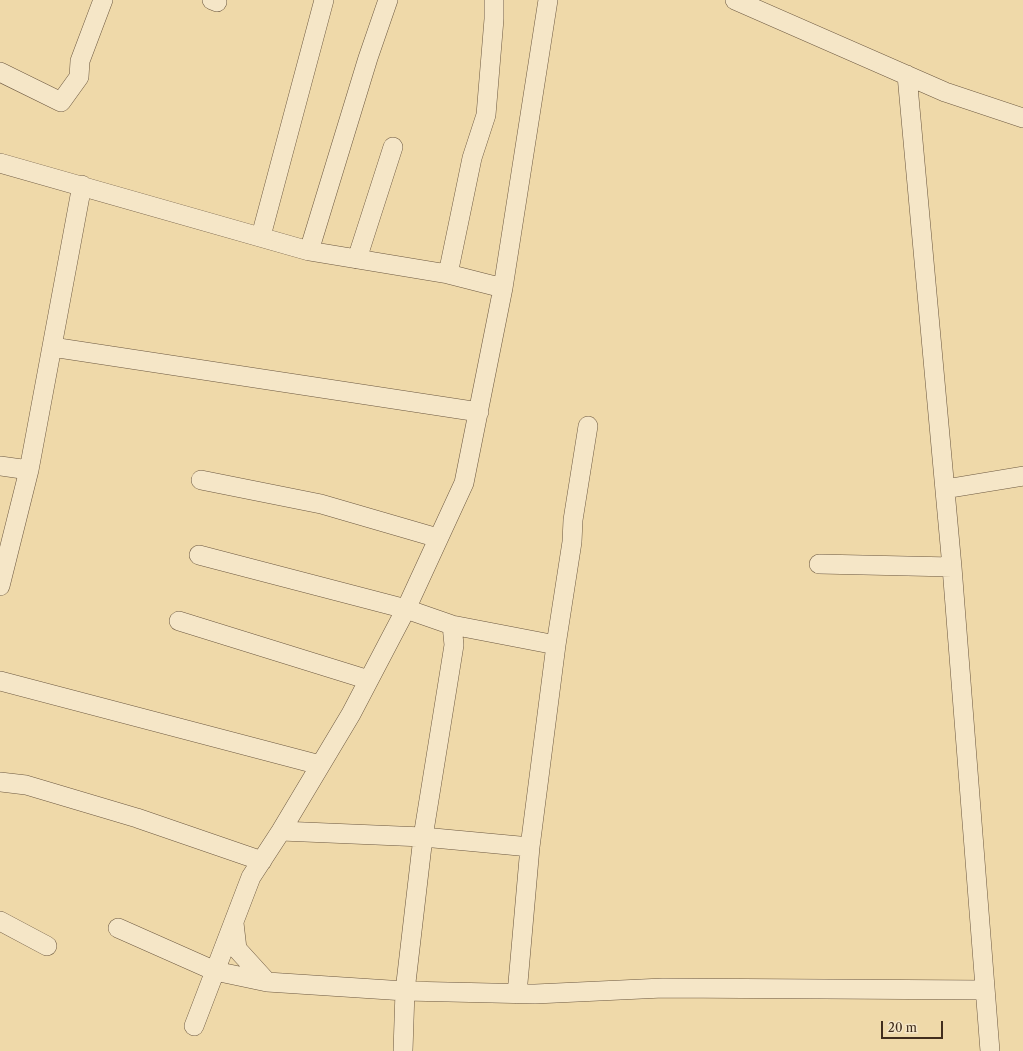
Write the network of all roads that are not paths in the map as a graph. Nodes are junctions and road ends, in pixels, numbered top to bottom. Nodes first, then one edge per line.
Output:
1 (103, 0) edge
2 (324, 0) edge
3 (388, 0) edge
4 (494, 0) edge
5 (548, 0) edge
6 (735, 0) edge
7 (0, 72) edge
8 (907, 75) junction
9 (1023, 118) edge
10 (1023, 123) edge
11 (393, 147) dead end
12 (0, 163) edge
13 (82, 185) junction
14 (261, 236) junction
15 (309, 250) junction
16 (357, 260) junction
17 (448, 274) junction
18 (503, 288) junction
19 (52, 347) junction
20 (479, 412) junction
21 (588, 426) dead end
22 (0, 466) edge
23 (29, 470) junction
24 (1023, 476) edge
25 (201, 480) dead end
26 (945, 489) junction
27 (438, 538) junction
28 (5, 542) edge
29 (198, 555) dead end
30 (818, 564) dead end
31 (952, 568) junction
32 (0, 586) edge
33 (406, 609) junction
34 (179, 621) dead end
35 (452, 624) junction
36 (556, 645) junction
37 (369, 680) junction
38 (0, 681) edge
39 (320, 765) junction
40 (0, 782) edge
41 (280, 832) junction
42 (423, 837) junction
43 (530, 847) junction
44 (262, 861) junction
45 (234, 920) junction
46 (0, 921) edge
47 (118, 928) dead end
48 (47, 946) dead end
49 (215, 971) junction
50 (268, 982) junction
51 (985, 990) junction
52 (405, 991) junction
53 (517, 994) junction
54 (194, 1026) dead end
55 (403, 1051) edge
56 (990, 1051) edge

1 - 7 street
2 - 14 street
3 - 15 street
4 - 17 street
5 - 18 street
6 - 8 street
8 - 9 street
8 - 26 street
9 - 10 street
11 - 16 street
12 - 13 street
13 - 14 street
13 - 19 street
14 - 15 street
15 - 16 street
16 - 17 street
17 - 18 street
18 - 20 street
19 - 20 street
19 - 23 street
20 - 27 street
21 - 36 street
22 - 23 street
23 - 28 street
24 - 26 street
25 - 27 street
26 - 31 street
27 - 33 street
28 - 32 street
29 - 33 street
30 - 31 street
31 - 51 street
33 - 35 street
33 - 37 street
34 - 37 street
35 - 36 street
35 - 42 street
36 - 43 street
37 - 39 street
38 - 39 street
39 - 41 street
40 - 44 street
41 - 42 street
41 - 44 street
42 - 43 street
42 - 52 street
43 - 53 street
44 - 45 street
45 - 49 street
45 - 50 street
46 - 48 street
47 - 49 street
49 - 50 street
49 - 54 street
50 - 52 street
51 - 53 street
51 - 56 street
52 - 53 street
52 - 55 street

